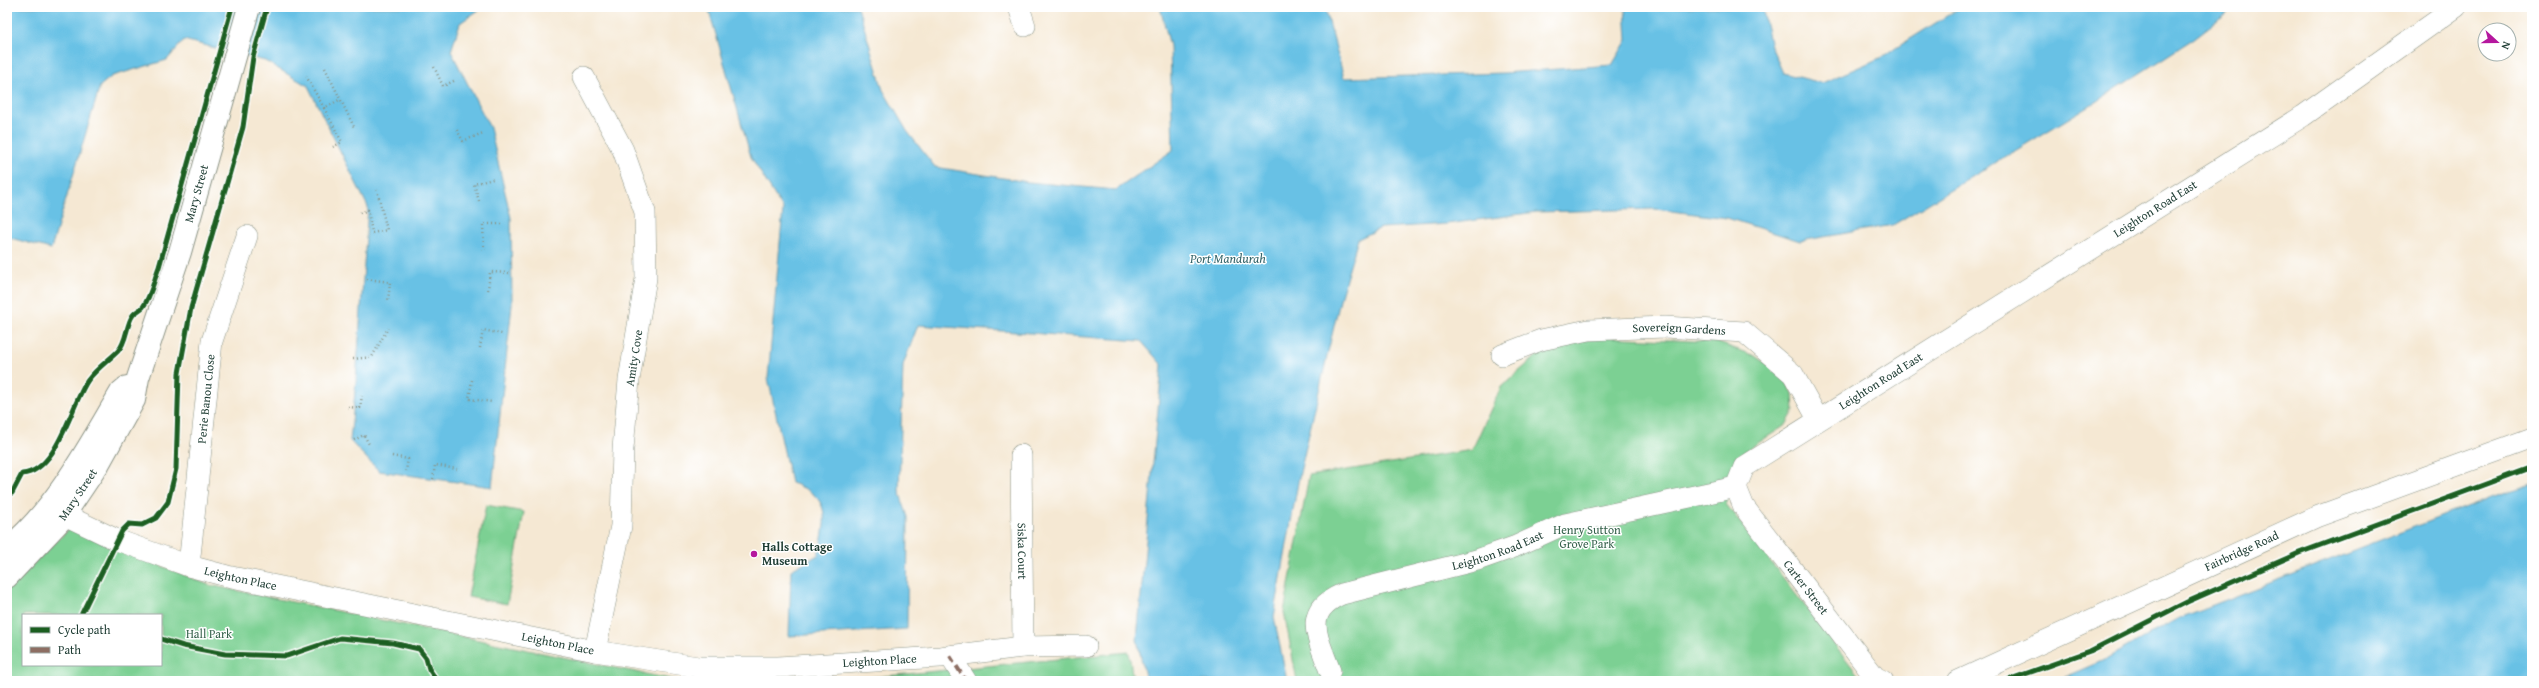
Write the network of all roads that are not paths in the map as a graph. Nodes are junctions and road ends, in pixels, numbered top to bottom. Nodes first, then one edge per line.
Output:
1 (249, 7) edge
2 (2456, 7) edge
3 (584, 77) dead end
4 (247, 236) dead end
5 (1502, 355) dead end
6 (1818, 419) junction
7 (2532, 438) edge
8 (1021, 455) dead end
9 (1736, 487) junction
10 (56, 510) junction
11 (7, 548) edge
12 (189, 566) junction
13 (7, 577) edge
14 (1086, 646) dead end
15 (1023, 647) junction
16 (595, 651) junction
17 (950, 656) junction
18 (1330, 671) dead end
19 (966, 681) edge
20 (1883, 681) edge
21 (1958, 681) edge

1 - 10 street, Mary Street
2 - 6 street, Leighton Road East
3 - 16 street, Amity Cove
4 - 12 street, Perie Banou Close
5 - 6 street, Sovereign Gardens
6 - 9 street, Leighton Road East
7 - 21 street, Fairbridge Road
8 - 15 street, Siska Court
9 - 18 street, Leighton Road East
9 - 20 street, Carter Street
10 - 11 street, Mary Street
10 - 12 street, Leighton Place
10 - 13 street, Mary Street
12 - 16 street, Leighton Place
14 - 15 street, Leighton Place
15 - 17 street, Leighton Place
16 - 17 street, Leighton Place
17 - 19 street

